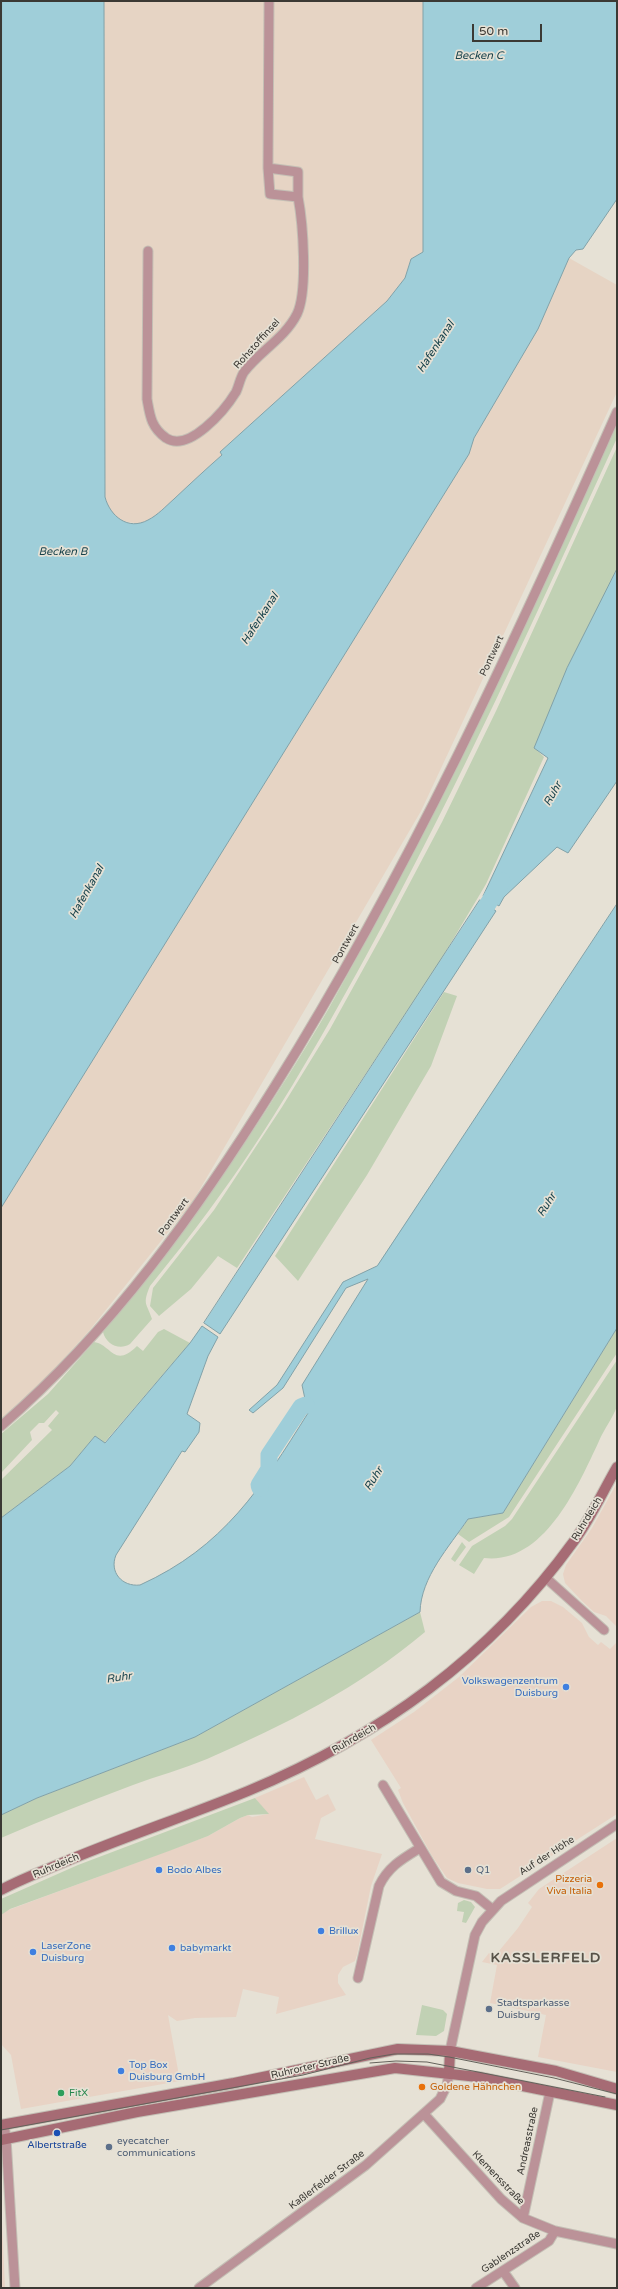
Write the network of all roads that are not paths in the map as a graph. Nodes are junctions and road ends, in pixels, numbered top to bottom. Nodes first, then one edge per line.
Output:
1 (269, 1) edge
2 (268, 168) junction
3 (298, 197) junction
4 (148, 251) dead end
5 (617, 412) edge
6 (1, 1426) edge
7 (617, 1467) edge
8 (546, 1578) junction
9 (604, 1630) dead end
10 (384, 1785) dead end
11 (617, 1824) edge
12 (420, 1848) junction
13 (1, 1890) edge
14 (492, 1909) junction
15 (358, 1978) dead end
16 (450, 2051) junction
17 (449, 2073) junction
18 (617, 2089) edge
19 (550, 2092) junction
20 (617, 2104) edge
21 (424, 2114) junction
22 (2, 2125) edge
23 (4, 2139) edge
24 (523, 2218) junction
25 (555, 2231) junction
26 (617, 2244) edge
27 (503, 2271) junction
28 (15, 2288) edge
29 (199, 2288) edge
30 (476, 2288) edge
31 (515, 2288) edge

1 - 2 street
2 - 3 street
2 - 3 street, Rohstoffinsel
3 - 4 street, Rohstoffinsel
5 - 6 street, Pontwert
7 - 8 main road, Ruhrdeich
8 - 9 street
8 - 13 main road, Ruhrdeich
10 - 12 street
11 - 14 street, Auf der Höhe
12 - 14 street
12 - 15 street
14 - 16 street, Auf der Höhe
16 - 17 main road
16 - 18 main road, Ruhrorter Straße
16 - 22 main road, Ruhrorter Straße
17 - 19 main road, Ruhrorter Straße
17 - 21 street, Kaßlerfelder Straße
17 - 23 main road, Ruhrorter Straße
19 - 20 main road, Ruhrorter Straße
19 - 24 street, Andreasstraße
21 - 24 street, Klemensstraße
21 - 29 street, Kaßlerfelder Straße
22 - 23 street
23 - 28 street
24 - 25 street, Klemensstraße
25 - 26 street, Klemensstraße
25 - 27 street, Gablenzstraße
27 - 30 street, Gablenzstraße
27 - 31 street

